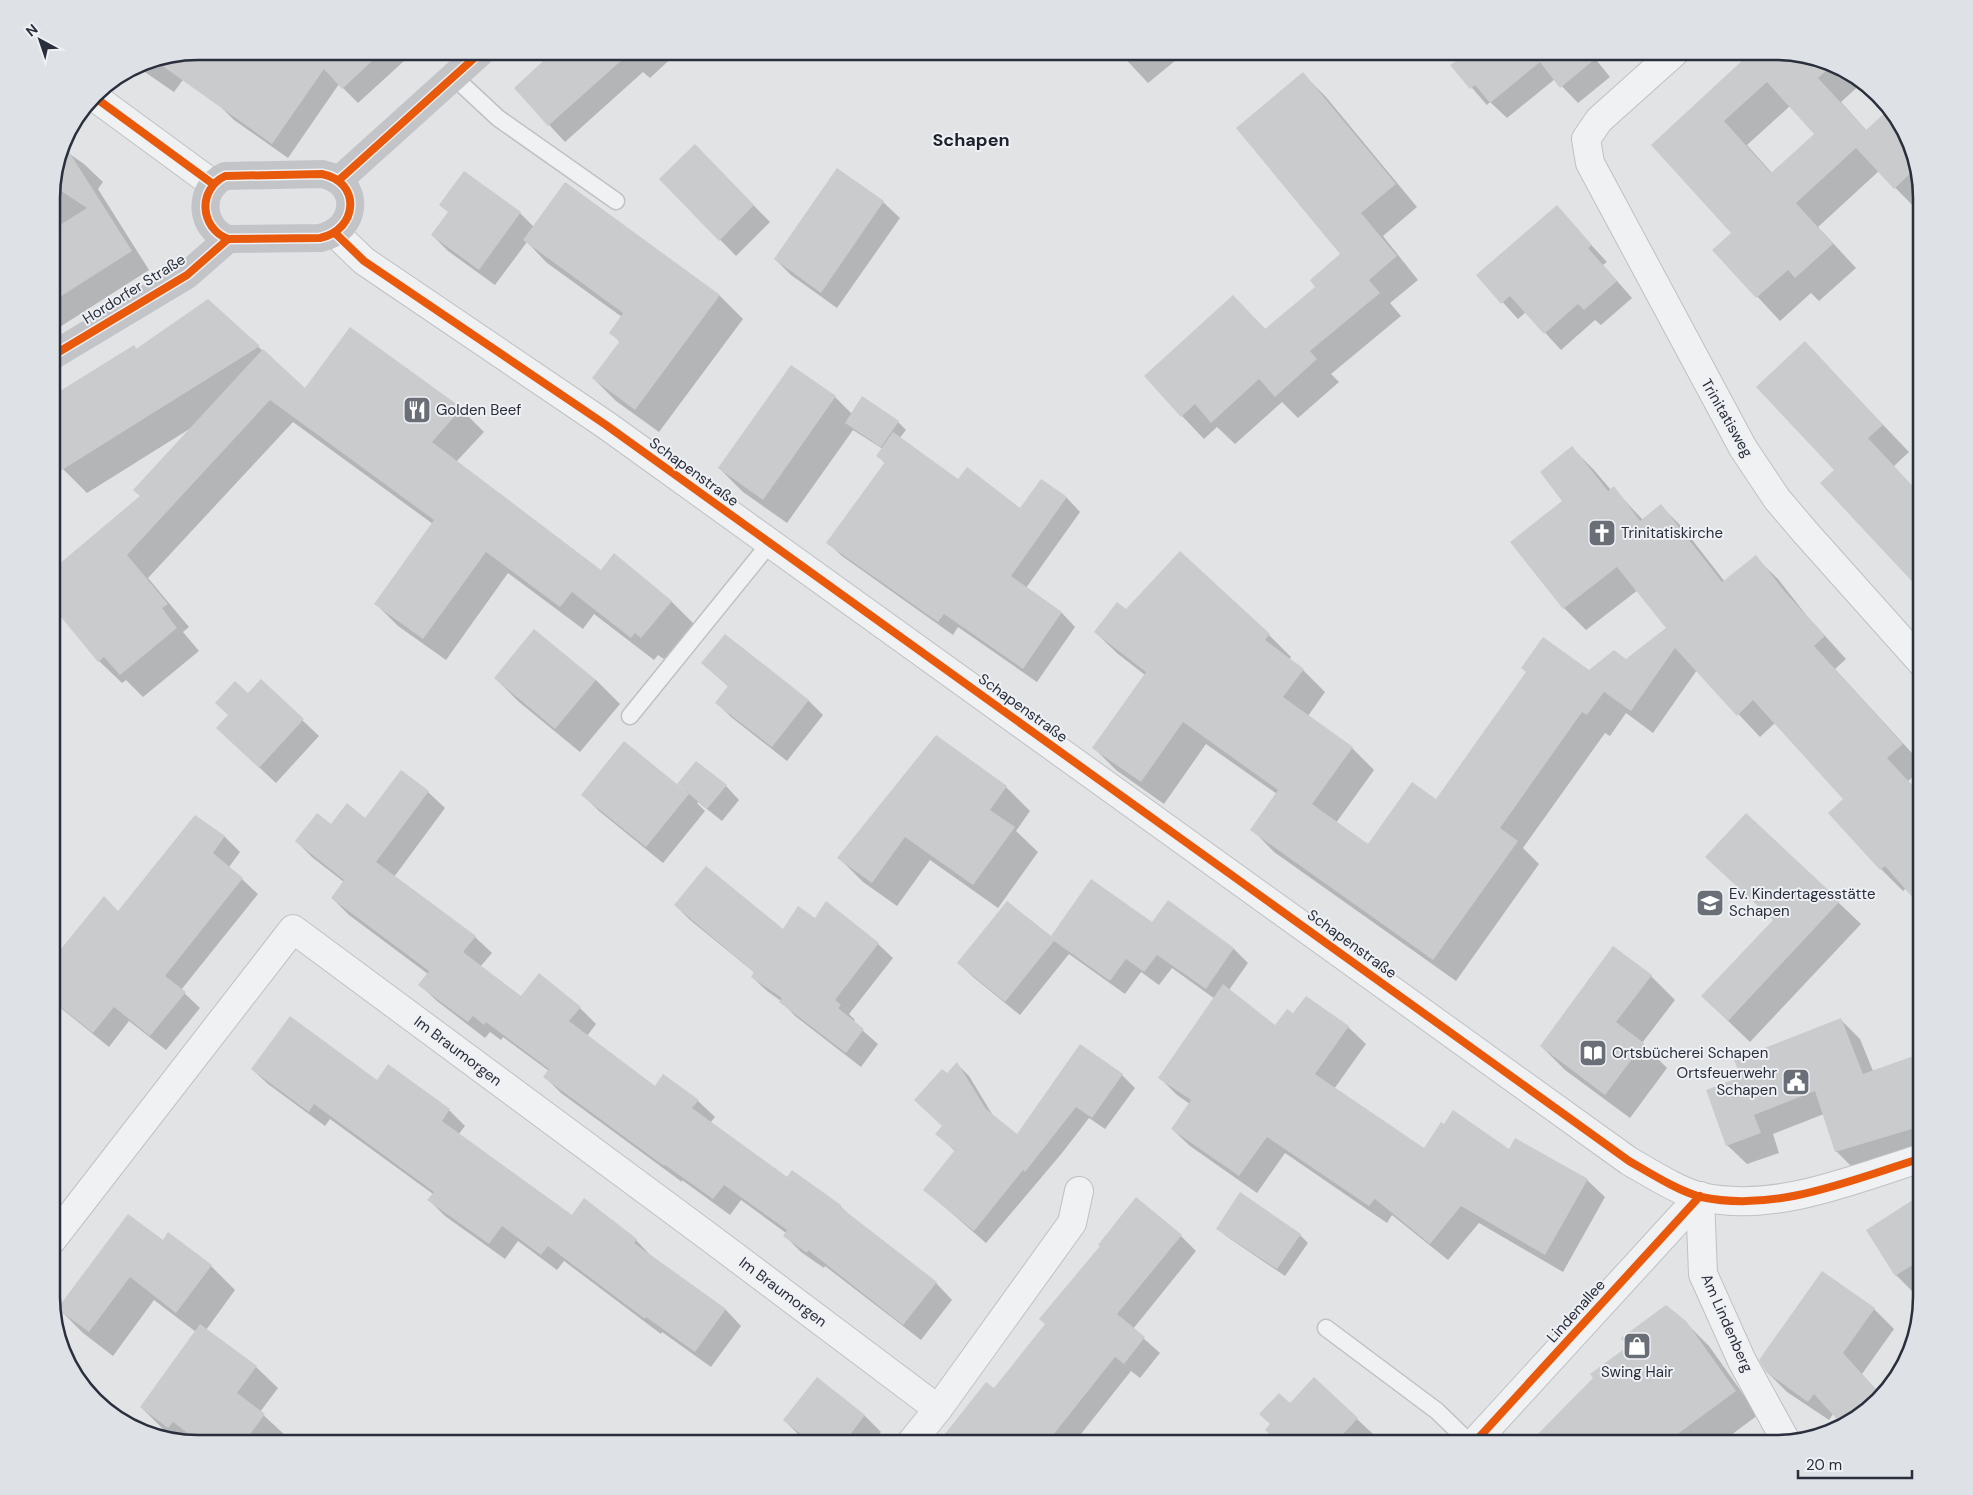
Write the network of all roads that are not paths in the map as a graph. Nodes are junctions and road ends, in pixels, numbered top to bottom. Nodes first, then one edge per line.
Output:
1 (472, 60) edge
2 (1666, 60) edge
3 (454, 77) junction
4 (100, 101) edge
5 (339, 180) junction
6 (213, 184) junction
7 (616, 201) dead end
8 (335, 233) junction
9 (228, 239) junction
10 (60, 351) edge
11 (770, 543) junction
12 (1913, 653) edge
13 (630, 716) dead end
14 (1913, 1161) edge
15 (1079, 1191) dead end
16 (1700, 1196) junction
17 (60, 1230) edge
18 (1326, 1328) dead end
19 (938, 1409) junction
20 (917, 1435) edge
21 (1462, 1435) edge
22 (1480, 1435) edge
23 (1782, 1435) edge

1 - 3 main road
2 - 12 street, Trinitatisweg
3 - 5 main road
3 - 7 lane
4 - 6 street
5 - 6 main road
5 - 8 main road
6 - 9 main road
8 - 9 main road
8 - 11 street, Schapenstraße
9 - 10 main road, Hordorfer Straße
11 - 13 lane
11 - 16 street, Schapenstraße
14 - 16 street, Schapenstraße
15 - 19 street
16 - 22 street, Lindenallee
16 - 23 street, Am Lindenberg
17 - 19 street, Im Braumorgen
18 - 21 lane
19 - 20 street

